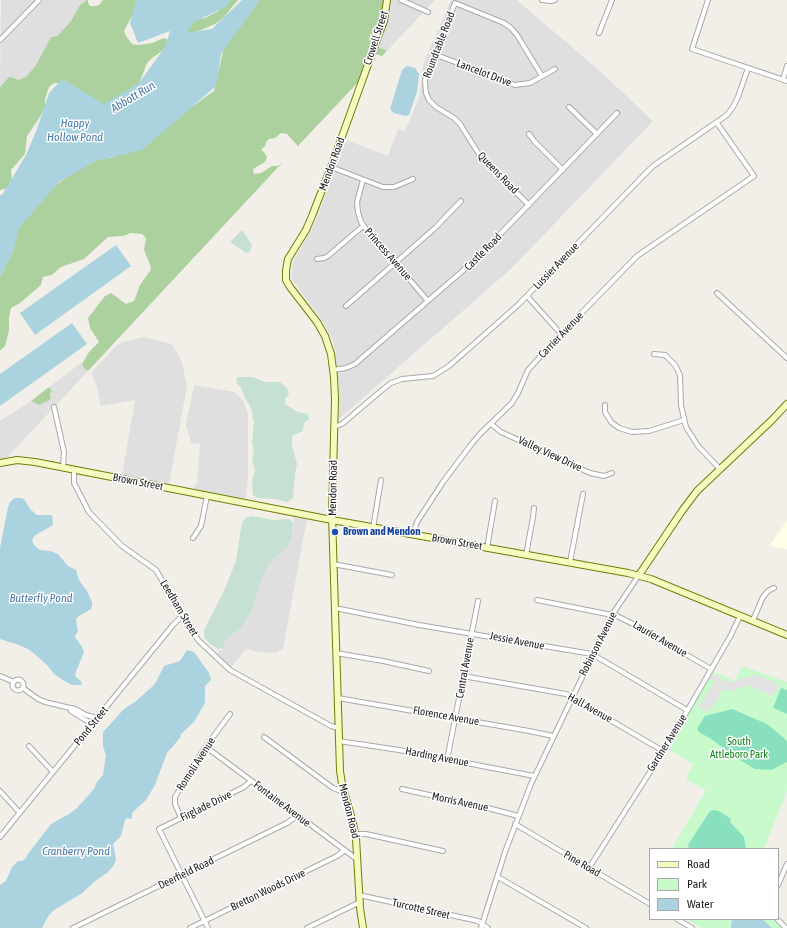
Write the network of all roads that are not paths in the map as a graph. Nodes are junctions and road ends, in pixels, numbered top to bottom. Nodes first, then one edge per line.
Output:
1 (39, 0) edge
2 (387, 0) edge
3 (401, 0) edge
4 (542, 0) edge
5 (554, 0) edge
6 (612, 0) edge
7 (708, 0) edge
8 (428, 12) dead end
9 (598, 33) dead end
10 (0, 40) edge
11 (434, 54) junction
12 (787, 66) edge
13 (748, 68) junction
14 (555, 69) dead end
15 (363, 75) joint
16 (542, 76) junction
17 (785, 81) edge
18 (436, 107) joint
19 (569, 107) dead end
20 (617, 113) dead end
21 (717, 123) junction
22 (529, 134) dead end
23 (597, 134) junction
24 (331, 167) junction
25 (563, 170) junction
26 (413, 178) dead end
27 (363, 180) junction
28 (461, 201) dead end
29 (529, 205) junction
30 (363, 226) junction
31 (317, 259) dead end
32 (395, 263) junction
33 (717, 293) dead end
34 (527, 296) junction
35 (428, 301) junction
36 (346, 306) dead end
37 (561, 334) junction
38 (654, 354) dead end
39 (787, 358) edge
40 (333, 370) junction
41 (787, 404) edge
42 (605, 405) dead end
43 (54, 407) dead end
44 (684, 420) junction
45 (491, 424) junction
46 (334, 427) junction
47 (0, 463) edge
48 (64, 468) junction
49 (720, 469) junction
50 (74, 470) junction
51 (612, 473) dead end
52 (381, 480) dead end
53 (583, 494) dead end
54 (208, 496) junction
55 (495, 501) dead end
56 (534, 508) dead end
57 (332, 520) junction
58 (373, 528) junction
59 (412, 535) junction
60 (193, 538) dead end
61 (487, 548) junction
62 (526, 554) junction
63 (570, 562) junction
64 (333, 564) junction
65 (392, 575) dead end
66 (639, 575) junction
67 (774, 588) dead end
68 (537, 600) dead end
69 (478, 601) dead end
70 (334, 608) junction
71 (612, 615) junction
72 (182, 616) junction
73 (740, 616) junction
74 (753, 620) junction
75 (471, 633) junction
76 (787, 635) edge
77 (336, 653) junction
78 (592, 654) junction
79 (711, 669) junction
80 (429, 671) dead end
81 (0, 676) edge
82 (463, 676) junction
83 (14, 682) junction
84 (23, 688) junction
85 (572, 696) junction
86 (338, 698) junction
87 (70, 708) junction
88 (687, 710) junction
89 (230, 714) dead end
90 (97, 718) junction
91 (456, 718) junction
92 (92, 724) junction
93 (339, 728) junction
94 (553, 736) junction
95 (264, 737) dead end
96 (339, 741) junction
97 (29, 746) dead end
98 (206, 747) junction
99 (663, 751) junction
100 (447, 760) junction
101 (53, 772) junction
102 (534, 776) junction
103 (251, 781) junction
104 (402, 789) dead end
105 (0, 791) edge
106 (344, 792) junction
107 (20, 813) junction
108 (298, 816) junction
109 (518, 816) junction
110 (181, 818) junction
111 (515, 824) junction
112 (356, 834) junction
113 (0, 837) edge
114 (344, 850) junction
115 (443, 851) dead end
116 (358, 860) junction
117 (787, 864) edge
118 (588, 868) junction
119 (182, 875) junction
120 (498, 877) junction
121 (779, 883) edge
122 (360, 899) junction
123 (649, 903) edge
124 (679, 920) edge
125 (778, 920) edge
126 (204, 921) junction
127 (577, 922) junction
128 (482, 926) edge
129 (73, 928) edge
130 (190, 928) edge
131 (208, 928) edge
132 (307, 928) edge
133 (362, 928) edge
134 (488, 928) edge
135 (574, 928) edge
136 (586, 928) edge
137 (692, 928) edge
138 (786, 928) edge

1 - 10 street
2 - 15 street, Crowell Street
3 - 8 street
4 - 5 street
6 - 9 street
7 - 13 street
11 - 16 street, Lancelot Drive
11 - 16 street, Roundtable Road
11 - 18 street, Roundtable Road
12 - 17 street
13 - 17 street
13 - 21 street, Lussier Avenue
14 - 16 street, Lancelot Drive
15 - 24 street, Mendon Road
18 - 29 street, Queens Road
19 - 23 street
20 - 23 street, Castle Road
21 - 34 street, Lussier Avenue
21 - 37 street, Carrier Avenue
22 - 25 street
23 - 25 street, Castle Road
24 - 27 street
24 - 40 street, Mendon Road
25 - 29 street, Castle Road
26 - 27 street
27 - 30 street, Princess Avenue
28 - 32 street
29 - 35 street, Castle Road
30 - 31 street
30 - 32 street, Princess Avenue
32 - 35 street, Princess Avenue
32 - 36 street
33 - 39 street
34 - 37 street
34 - 46 street, Lussier Avenue
35 - 40 street, Castle Road
37 - 45 street, Carrier Avenue
38 - 44 street
40 - 46 street, Mendon Road
41 - 49 street, Robinson Avenue
42 - 44 street
43 - 48 street
44 - 49 street
45 - 51 street, Valley View Drive
45 - 59 street, Carrier Avenue
46 - 57 street, Mendon Road
47 - 48 street, Brown Street
48 - 50 street, Brown Street
49 - 66 street, Robinson Avenue
50 - 54 street, Brown Street
50 - 72 street, Leedham Street
52 - 58 street
53 - 63 street
54 - 57 street, Brown Street
54 - 60 street
55 - 61 street
56 - 62 street
57 - 58 street, Brown Street
57 - 64 street, Mendon Road
58 - 59 street, Brown Street
59 - 61 street, Brown Street
61 - 62 street, Brown Street
62 - 63 street, Brown Street
63 - 66 street, Brown Street
64 - 65 street
64 - 70 street, Mendon Road
66 - 71 street, Robinson Avenue
66 - 73 street, Brown Street
67 - 74 street
68 - 71 street, Laurier Avenue
69 - 75 street, Central Avenue
70 - 75 street, Jessie Avenue
70 - 77 street, Mendon Road
71 - 78 street, Robinson Avenue
71 - 79 street, Laurier Avenue
72 - 90 street, Pond Street
72 - 93 street, Leedham Street
73 - 74 street, Brown Street
73 - 79 street, Gardner Avenue
74 - 76 street, Brown Street
75 - 78 street, Jessie Avenue
75 - 82 street, Central Avenue
77 - 80 street
77 - 86 street, Mendon Road
78 - 85 street, Robinson Avenue
78 - 88 street, Jessie Avenue
79 - 88 street, Gardner Avenue
81 - 83 street
82 - 85 street, Hall Avenue
82 - 91 street, Central Avenue
83 - 84 street
83 - 84 street
84 - 87 street
85 - 94 street, Robinson Avenue
85 - 99 street, Hall Avenue
86 - 91 street, Florence Avenue
86 - 93 street, Mendon Road
87 - 90 street
87 - 92 street
88 - 99 street, Gardner Avenue
89 - 98 street, Romoli Avenue
90 - 92 street, Pond Street
91 - 94 street, Florence Avenue
91 - 100 street, Central Avenue
92 - 101 street, Pond Street
93 - 96 street, Mendon Road
94 - 102 street, Robinson Avenue
95 - 106 street
96 - 100 street, Harding Avenue
96 - 106 street, Mendon Road
97 - 101 street
98 - 103 street, Fontaine Avenue
98 - 110 street, Romoli Avenue
99 - 118 street, Gardner Avenue
100 - 102 street, Harding Avenue
101 - 107 street, Pond Street
102 - 109 street, Robinson Avenue
103 - 108 street, Fontaine Avenue
103 - 110 street, Firglade Drive
104 - 109 street, Morris Avenue
105 - 107 street
106 - 112 street, Mendon Road
107 - 113 street, Pond Street
108 - 114 street, Fontaine Avenue
108 - 119 street, Deerfield Road
109 - 111 street, Robinson Avenue
110 - 119 street, Firglade Drive
111 - 118 street, Pine Road
111 - 120 street, Robinson Avenue
112 - 115 street
112 - 116 street, Mendon Road
114 - 116 street, Fontaine Avenue
114 - 126 street, Bretton Woods Drive
116 - 122 street, Mendon Road
117 - 121 street
118 - 123 street, Pine Road
119 - 126 street
119 - 129 street, Deerfield Road
120 - 127 street
120 - 128 street, Robinson Avenue
122 - 128 street, Turcotte Street
122 - 132 street
122 - 133 street, Mendon Road
124 - 137 street
125 - 138 street
126 - 130 street, Bretton Woods Drive
126 - 131 street
127 - 135 street
127 - 136 street
128 - 134 street, Turcotte Street

